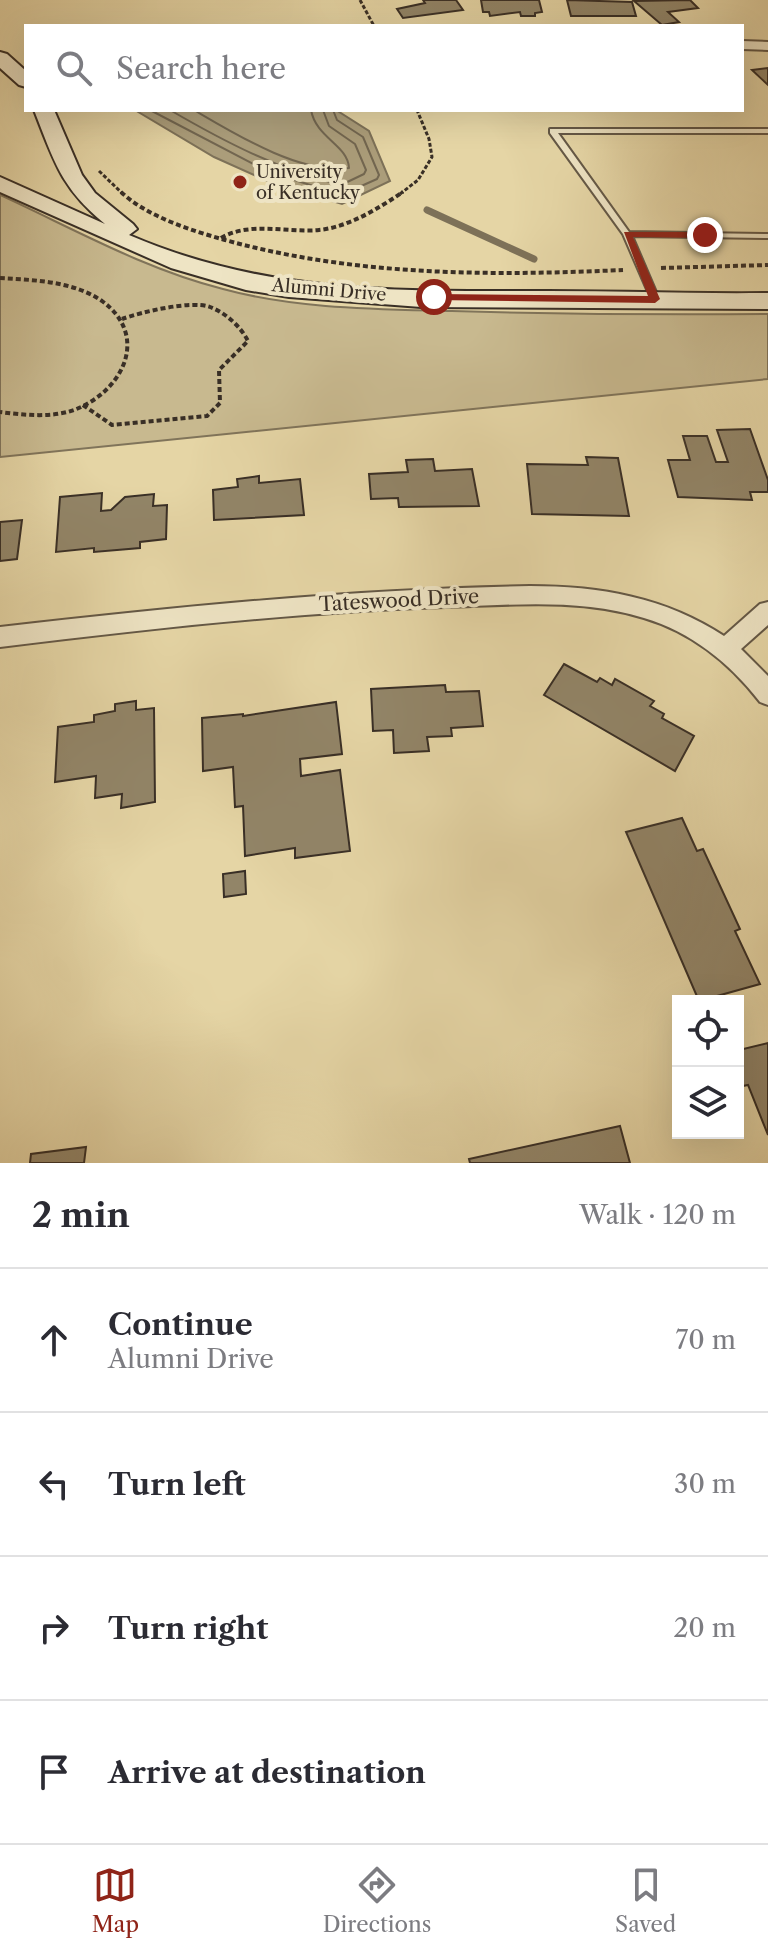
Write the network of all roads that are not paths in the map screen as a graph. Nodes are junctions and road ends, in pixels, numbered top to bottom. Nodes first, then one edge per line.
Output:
1 (744, 45) edge
2 (768, 46) edge
3 (0, 58) edge
4 (24, 79) edge
5 (45, 112) edge
6 (768, 131) edge
7 (0, 184) edge
8 (627, 234) junction
9 (768, 236) edge
10 (152, 251) junction
11 (768, 286) edge
12 (655, 299) junction
13 (768, 301) edge
14 (768, 611) edge
15 (0, 637) edge
16 (726, 648) junction
17 (768, 694) edge

1 - 2 street
3 - 4 main road
5 - 10 main road, Alumni Drive
6 - 8 lane
7 - 10 main road, Alumni Drive
8 - 9 lane
8 - 12 lane
10 - 12 main road, Alumni Drive
11 - 12 main road, Alumni Drive
12 - 13 main road, Alumni Drive
14 - 16 street
15 - 16 street, Tateswood Drive
16 - 17 street, Tateswood Drive

